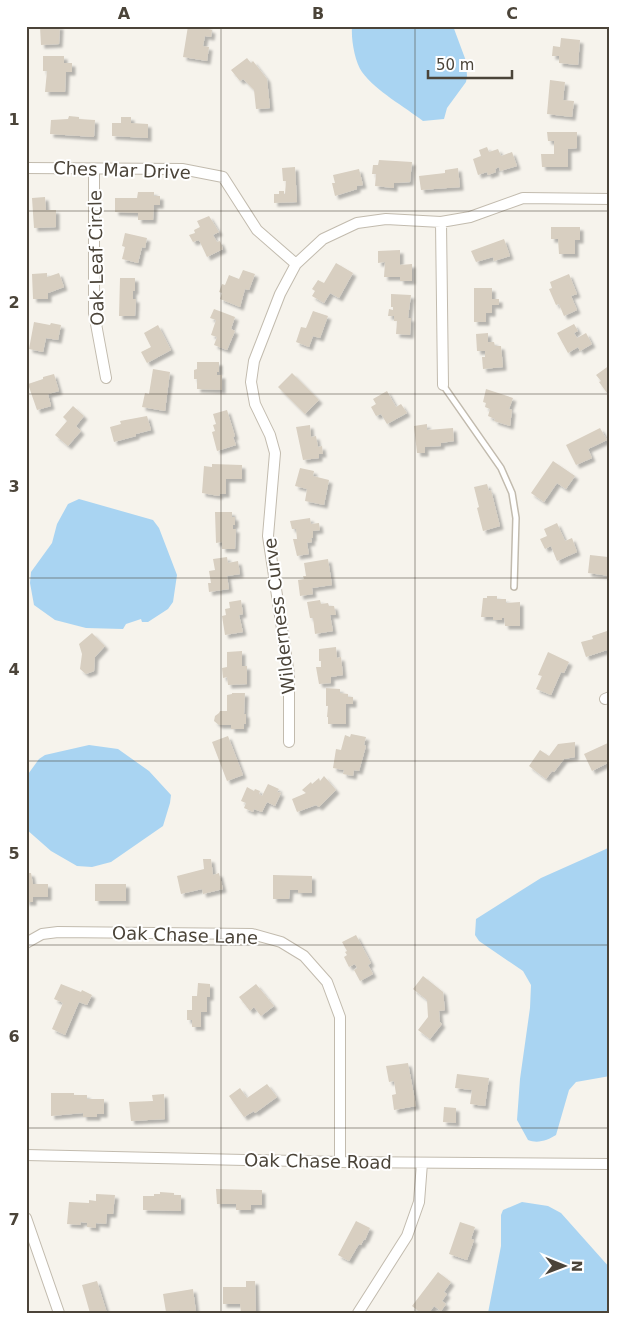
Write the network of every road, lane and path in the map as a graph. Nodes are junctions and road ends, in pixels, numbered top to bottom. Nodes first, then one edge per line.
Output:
1 (26, 168) edge
2 (94, 168) junction
3 (610, 198) edge
4 (442, 222) junction
5 (296, 264) junction
6 (106, 378) dead end
7 (443, 385) joint
8 (514, 588) dead end
9 (289, 742) dead end
10 (26, 943) edge
11 (26, 1155) edge
12 (340, 1162) junction
13 (422, 1162) junction
14 (610, 1164) edge
15 (26, 1218) edge
16 (60, 1313) edge
17 (358, 1313) edge

1 - 2 street, Ches Mar Drive
2 - 5 street, Ches Mar Drive
2 - 6 street, Oak Leaf Circle
3 - 4 street, Wilderness Curve
4 - 5 street, Wilderness Curve
4 - 7 street
5 - 9 street, Wilderness Curve
7 - 8 lane
10 - 12 street, Oak Chase Lane
11 - 12 street, Oak Chase Road
12 - 13 street, Oak Chase Road
13 - 14 street, Oak Chase Road
13 - 17 street
15 - 16 street

